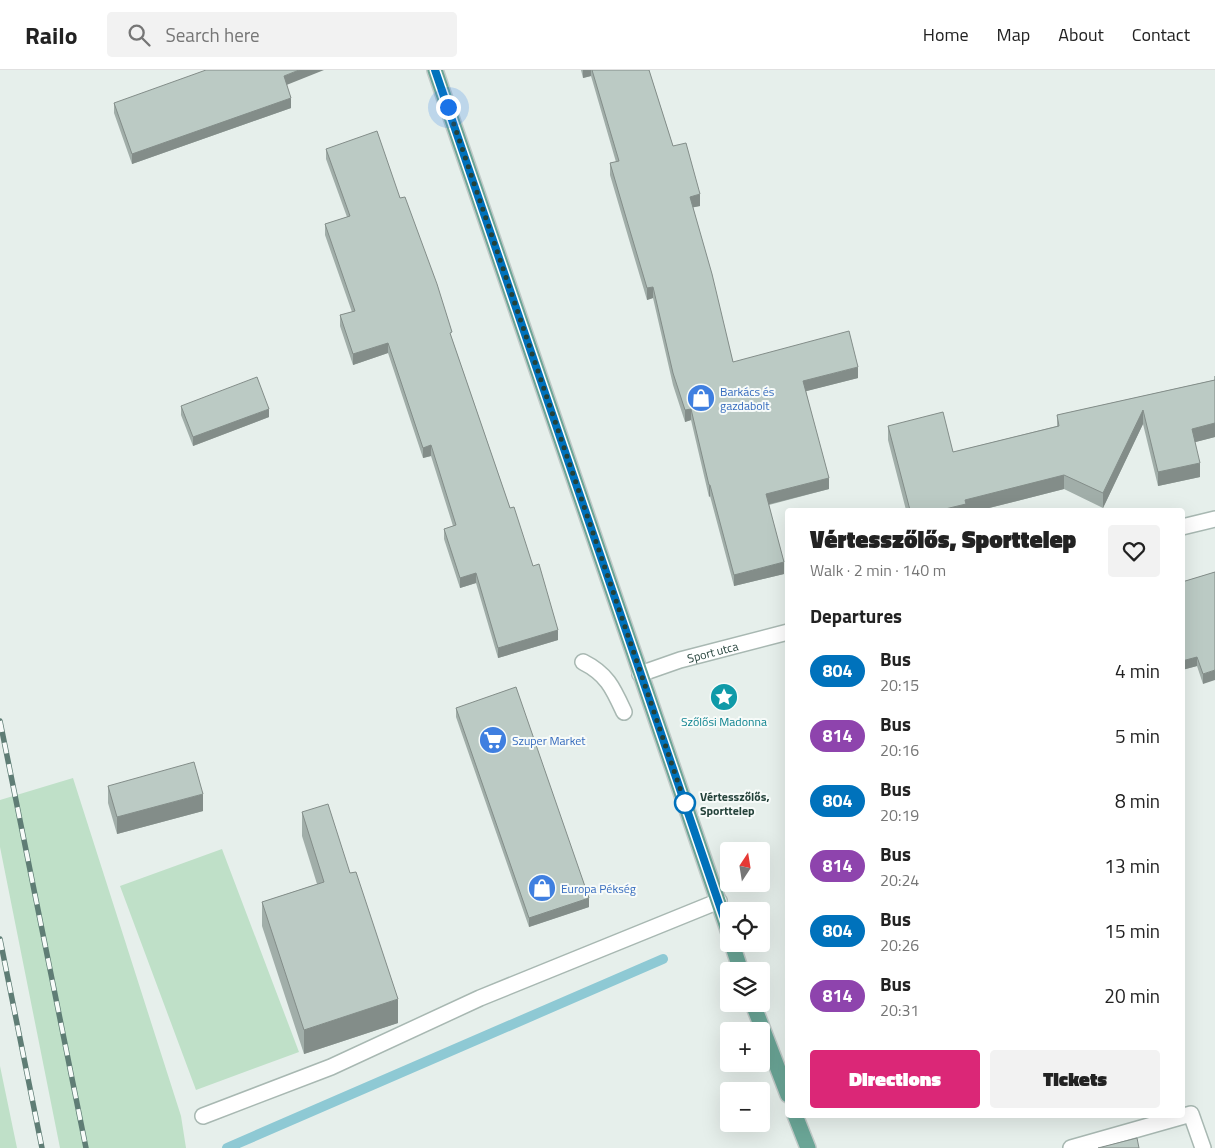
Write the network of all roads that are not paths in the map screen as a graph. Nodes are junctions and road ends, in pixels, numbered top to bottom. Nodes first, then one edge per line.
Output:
1 (435, 70) edge
2 (1215, 519) edge
3 (1185, 526) edge
4 (785, 633) edge
5 (583, 662) dead end
6 (640, 674) junction
7 (624, 712) dead end
8 (719, 901) junction
9 (720, 904) edge
10 (756, 1012) edge
11 (785, 1087) edge
12 (203, 1116) dead end
13 (1185, 1116) edge
14 (796, 1118) edge
15 (1178, 1118) edge
16 (808, 1148) edge
17 (1071, 1148) edge
18 (1203, 1148) edge

1 - 6 main road
2 - 3 street
4 - 6 street, Sport utca
5 - 7 street
6 - 8 main road
8 - 9 main road
8 - 12 street
10 - 11 main road
13 - 18 street
14 - 16 main road
15 - 17 street

